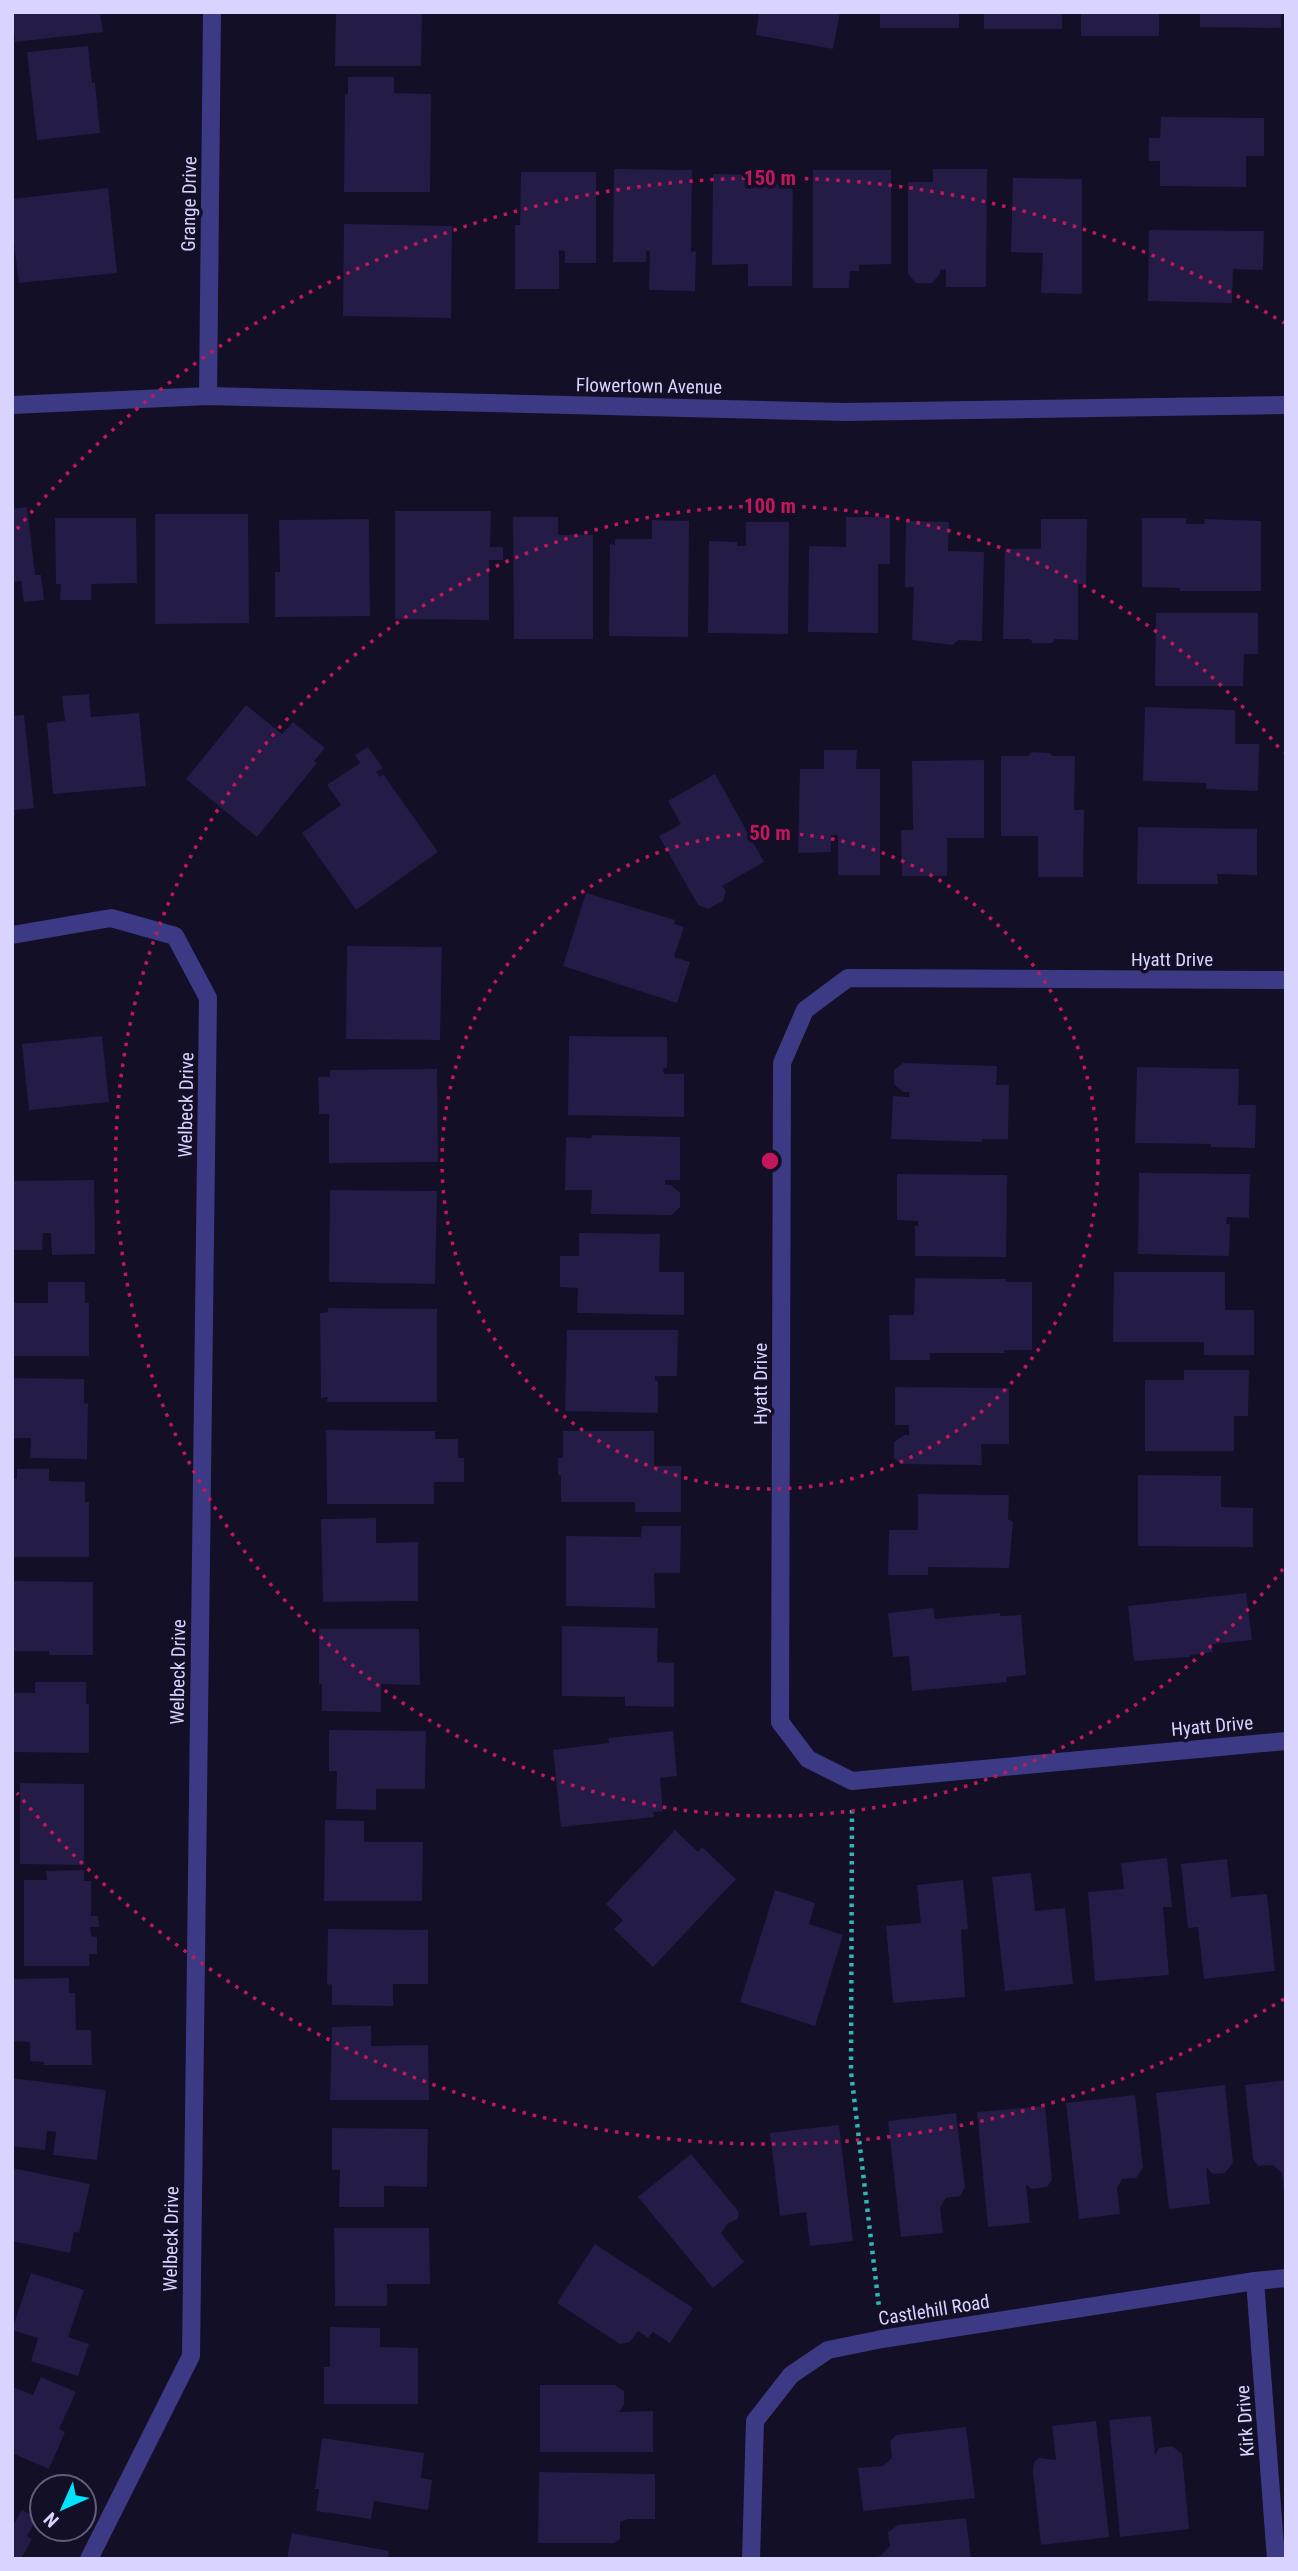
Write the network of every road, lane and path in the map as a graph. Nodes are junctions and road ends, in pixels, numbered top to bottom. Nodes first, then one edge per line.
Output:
1 (212, 12) edge
2 (208, 396) junction
3 (12, 405) edge
4 (1286, 405) edge
5 (12, 935) edge
6 (1286, 981) edge
7 (1286, 1741) edge
8 (852, 1781) junction
9 (1286, 2278) edge
10 (1255, 2281) junction
11 (883, 2339) junction
12 (89, 2559) edge
13 (751, 2559) edge
14 (1276, 2559) edge

1 - 2 street, Grange Drive
2 - 3 street, Flowertown Avenue
2 - 4 street, Flowertown Avenue
5 - 12 street, Welbeck Drive
6 - 8 street, Hyatt Drive
7 - 8 street, Hyatt Drive
8 - 11 path
9 - 10 street, Castlehill Road
10 - 11 street, Castlehill Road
10 - 14 street, Kirk Drive
11 - 13 street, Castlehill Road

